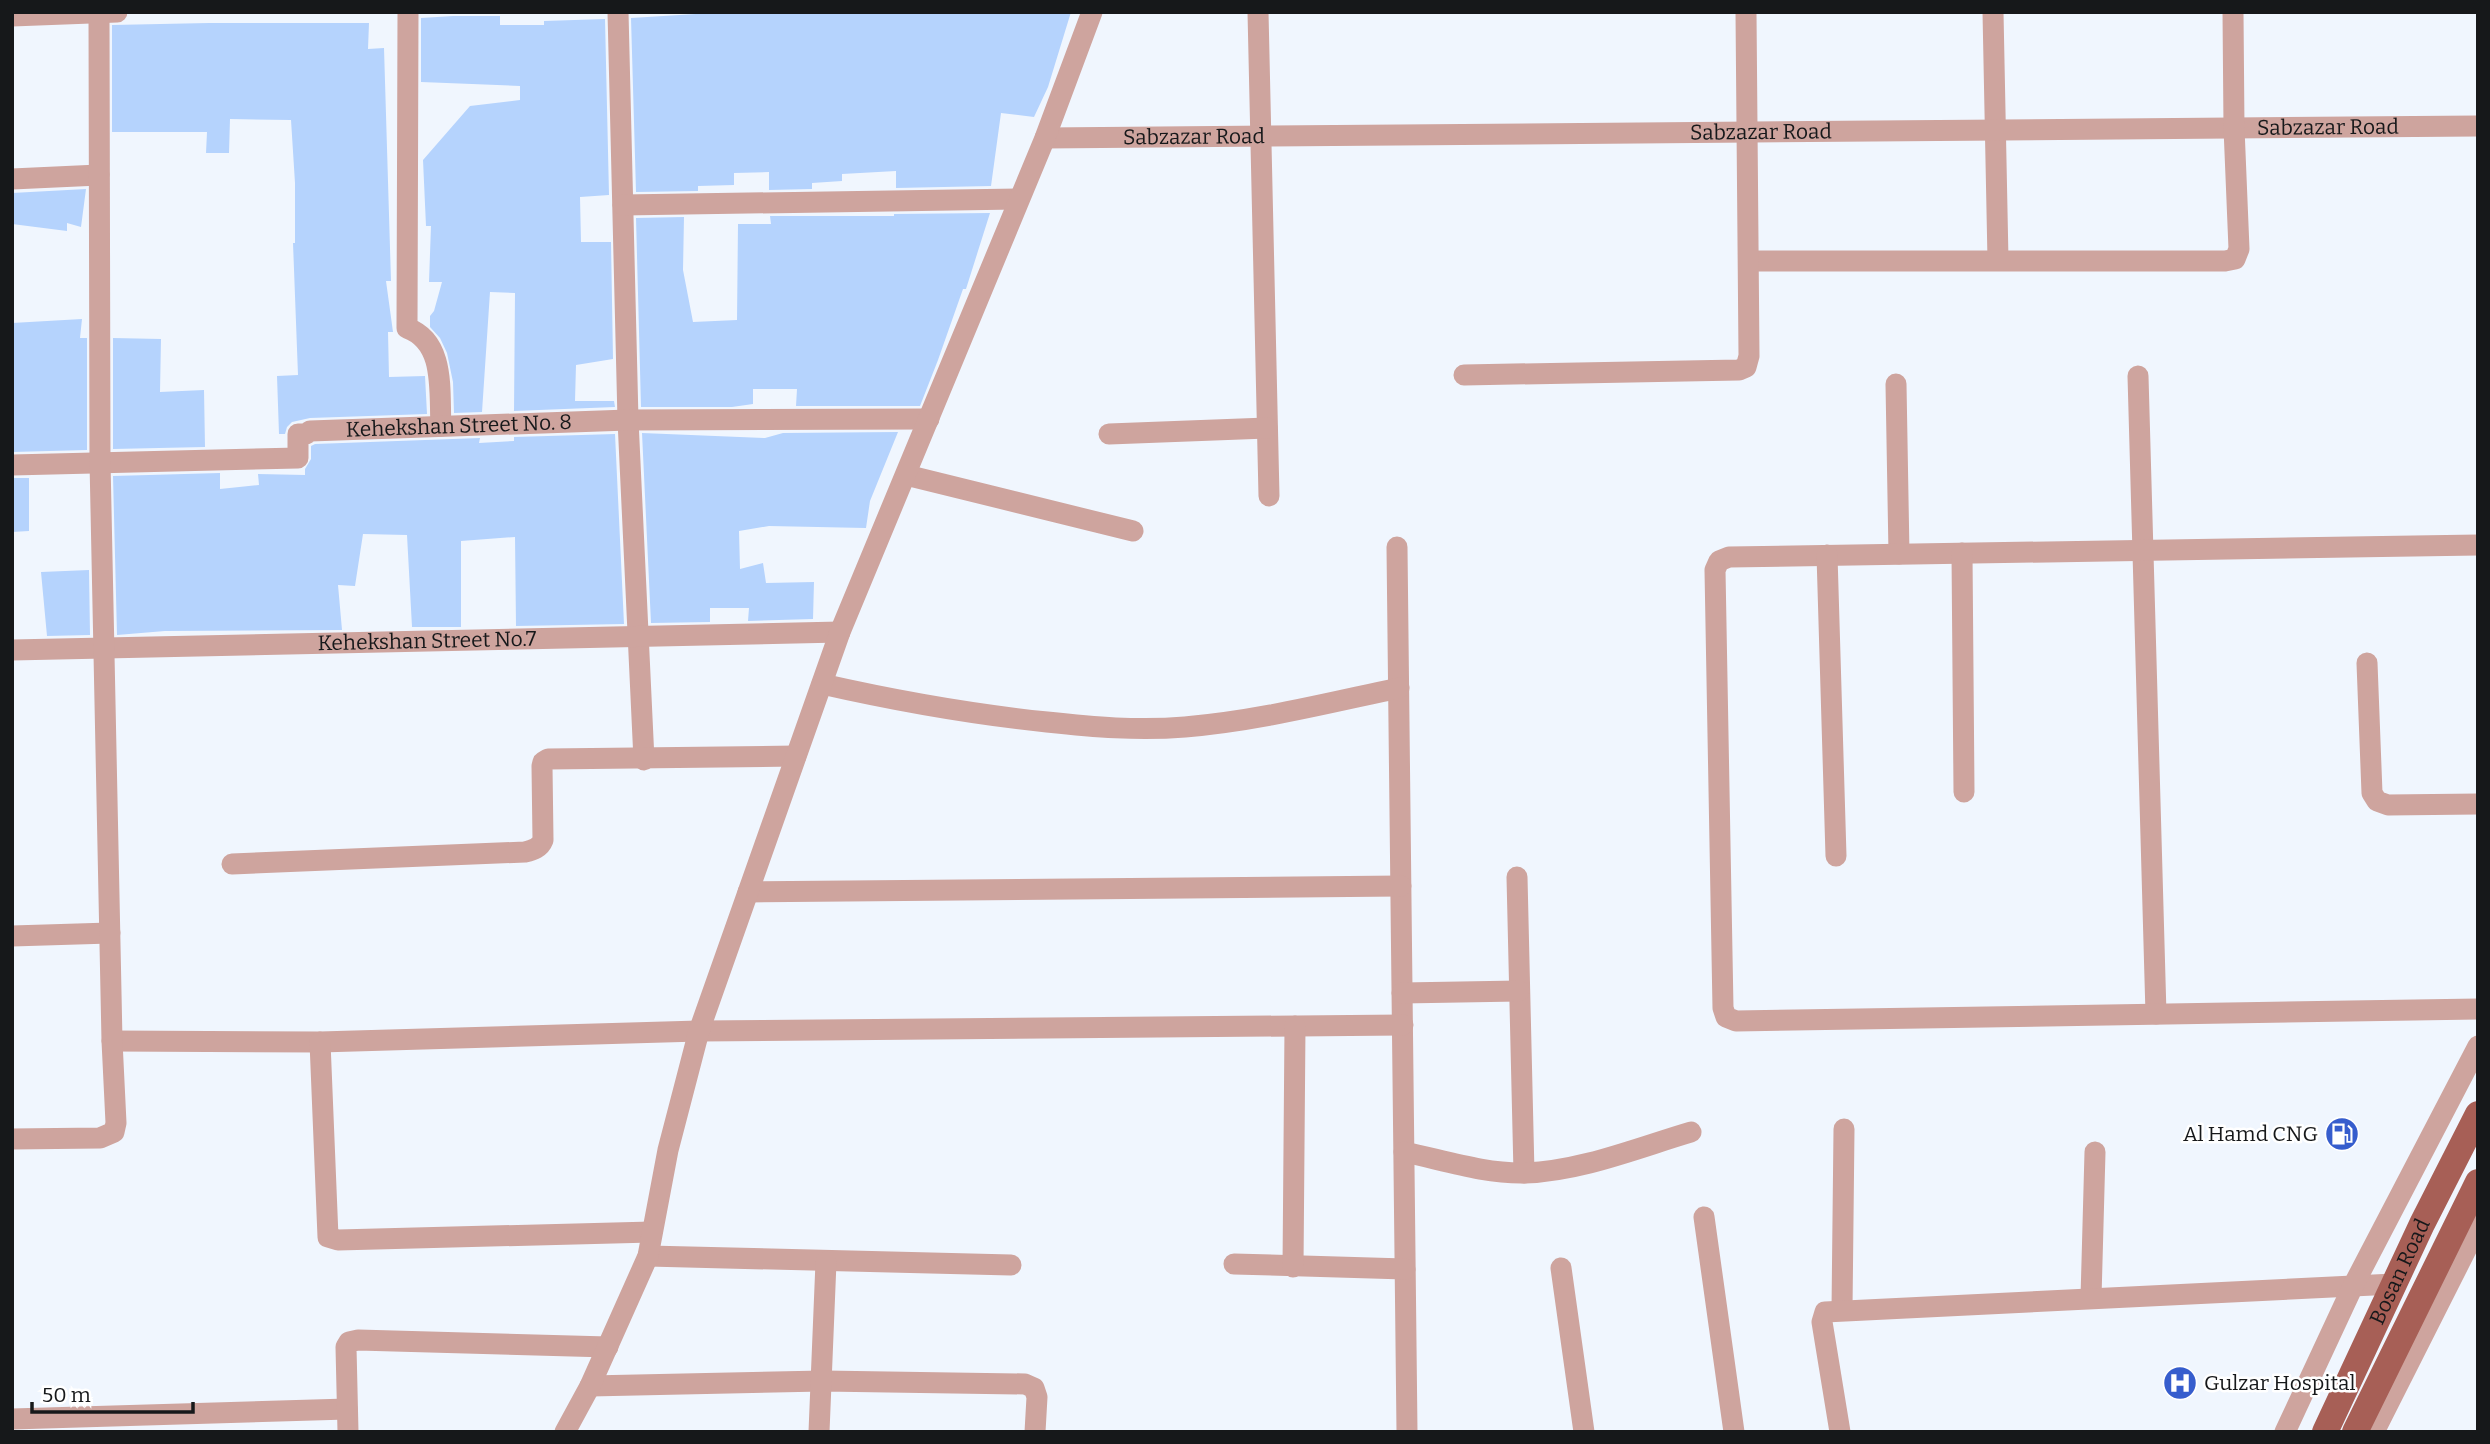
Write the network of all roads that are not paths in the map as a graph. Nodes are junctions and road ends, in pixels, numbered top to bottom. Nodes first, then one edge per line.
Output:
1 (408, 12) edge
2 (618, 12) edge
3 (1091, 12) edge
4 (1258, 12) edge
5 (1746, 12) edge
6 (1993, 12) edge
7 (2233, 12) edge
8 (108, 13) edge
9 (12, 16) edge
10 (2478, 126) edge
11 (2234, 128) junction
12 (1996, 130) junction
13 (1748, 132) junction
14 (1261, 136) junction
15 (1045, 138) junction
16 (100, 175) junction
17 (12, 179) edge
18 (1018, 199) junction
19 (623, 205) junction
20 (1998, 260) junction
21 (1749, 261) junction
22 (1464, 375) dead end
23 (2138, 376) dead end
24 (1896, 384) dead end
25 (929, 419) junction
26 (628, 420) junction
27 (441, 426) junction
28 (1267, 428) junction
29 (1109, 434) dead end
30 (100, 461) junction
31 (12, 465) edge
32 (906, 475) junction
33 (1269, 496) dead end
34 (1133, 531) dead end
35 (2478, 545) edge
36 (1397, 547) dead end
37 (2143, 550) junction
38 (1962, 553) junction
39 (1899, 554) junction
40 (1827, 555) junction
41 (840, 632) junction
42 (639, 636) junction
43 (104, 647) junction
44 (12, 650) edge
45 (2367, 663) dead end
46 (822, 684) junction
47 (1399, 688) junction
48 (796, 757) junction
49 (645, 760) junction
50 (1964, 792) dead end
51 (2478, 804) edge
52 (1836, 856) dead end
53 (232, 864) dead end
54 (1517, 877) dead end
55 (1401, 886) junction
56 (748, 891) junction
57 (110, 933) junction
58 (12, 936) edge
59 (1520, 991) junction
60 (1402, 993) junction
61 (2478, 1009) edge
62 (2156, 1014) junction
63 (1403, 1025) junction
64 (1295, 1026) junction
65 (699, 1031) junction
66 (112, 1041) junction
67 (320, 1042) junction
68 (2478, 1046) edge
69 (2478, 1115) edge
70 (1844, 1129) dead end
71 (1691, 1132) dead end
72 (12, 1139) edge
73 (1404, 1152) junction
74 (2095, 1152) dead end
75 (2468, 1154) edge
76 (1524, 1173) junction
77 (2478, 1182) edge
78 (1704, 1217) dead end
79 (2478, 1226) edge
80 (652, 1232) junction
81 (648, 1255) junction
82 (826, 1262) junction
83 (1234, 1264) dead end
84 (1012, 1265) dead end
85 (1293, 1267) junction
86 (1561, 1268) dead end
87 (1405, 1269) junction
88 (2394, 1284) junction
89 (2353, 1286) junction
90 (2091, 1298) junction
91 (1842, 1310) junction
92 (608, 1347) junction
93 (823, 1381) junction
94 (590, 1386) junction
95 (347, 1409) junction
96 (12, 1419) edge
97 (348, 1432) edge
98 (565, 1432) edge
99 (819, 1432) edge
100 (1035, 1432) edge
101 (1407, 1432) edge
102 (1584, 1432) edge
103 (1734, 1432) edge
104 (1840, 1432) edge
105 (2285, 1432) edge
106 (2325, 1432) edge
107 (2355, 1432) edge
108 (2374, 1432) edge

1 - 27 street
2 - 19 street
3 - 15 street
4 - 14 street
5 - 13 street
6 - 12 street
7 - 11 street
8 - 9 street
8 - 16 street
10 - 11 street, Sabzazar Road
11 - 12 street, Sabzazar Road
11 - 20 street
12 - 13 street, Sabzazar Road
12 - 20 street
13 - 14 street, Sabzazar Road
13 - 21 street
14 - 15 street, Sabzazar Road
14 - 28 street
15 - 18 street
16 - 17 street
16 - 30 street
18 - 19 street
18 - 25 street
19 - 26 street
20 - 21 street
21 - 22 street
23 - 37 street
24 - 39 street
25 - 26 street, Kehekshan Street No. 8
25 - 32 street
26 - 27 street, Kehekshan Street No. 8
26 - 42 street
27 - 30 street, Kehekshan Street No. 8
28 - 29 street
28 - 33 street
30 - 31 street, Kehekshan Street No. 8
30 - 43 street
32 - 34 street
32 - 41 street
35 - 37 street
36 - 47 street
37 - 38 street
37 - 62 street
38 - 39 street
38 - 50 street
39 - 40 street
40 - 52 street
40 - 62 street
41 - 42 street, Kehekshan Street No.7
41 - 46 street
42 - 43 street, Kehekshan Street No.7
42 - 49 street
43 - 44 street, Kehekshan Street No.7
43 - 57 street
45 - 51 street
46 - 47 street
46 - 48 street
47 - 55 street
48 - 49 street
48 - 56 street
49 - 53 street
54 - 59 street
55 - 56 street
55 - 60 street
56 - 65 street
57 - 58 street
57 - 66 street
59 - 60 street
59 - 76 street
60 - 63 street
61 - 62 street
63 - 64 street
63 - 73 street
64 - 65 street
64 - 85 street
65 - 67 street
65 - 80 street
66 - 67 street
66 - 72 street
67 - 80 street
68 - 89 street
69 - 75 main road, Bosan Road
70 - 91 street
71 - 76 street
73 - 76 street
73 - 87 street
74 - 90 street
75 - 88 main road, Bosan Road
77 - 107 main road, Bosan Road
78 - 103 street
79 - 108 street
80 - 81 street
81 - 82 street
81 - 92 street
82 - 84 street
82 - 93 street
83 - 85 street
85 - 87 street
86 - 102 street
87 - 101 street
88 - 89 street
88 - 106 main road, Bosan Road
89 - 90 street
89 - 105 street
90 - 91 street
91 - 104 street
92 - 94 street
92 - 95 street
93 - 94 street
93 - 99 street
93 - 100 street
94 - 98 street
95 - 96 street
95 - 97 street

